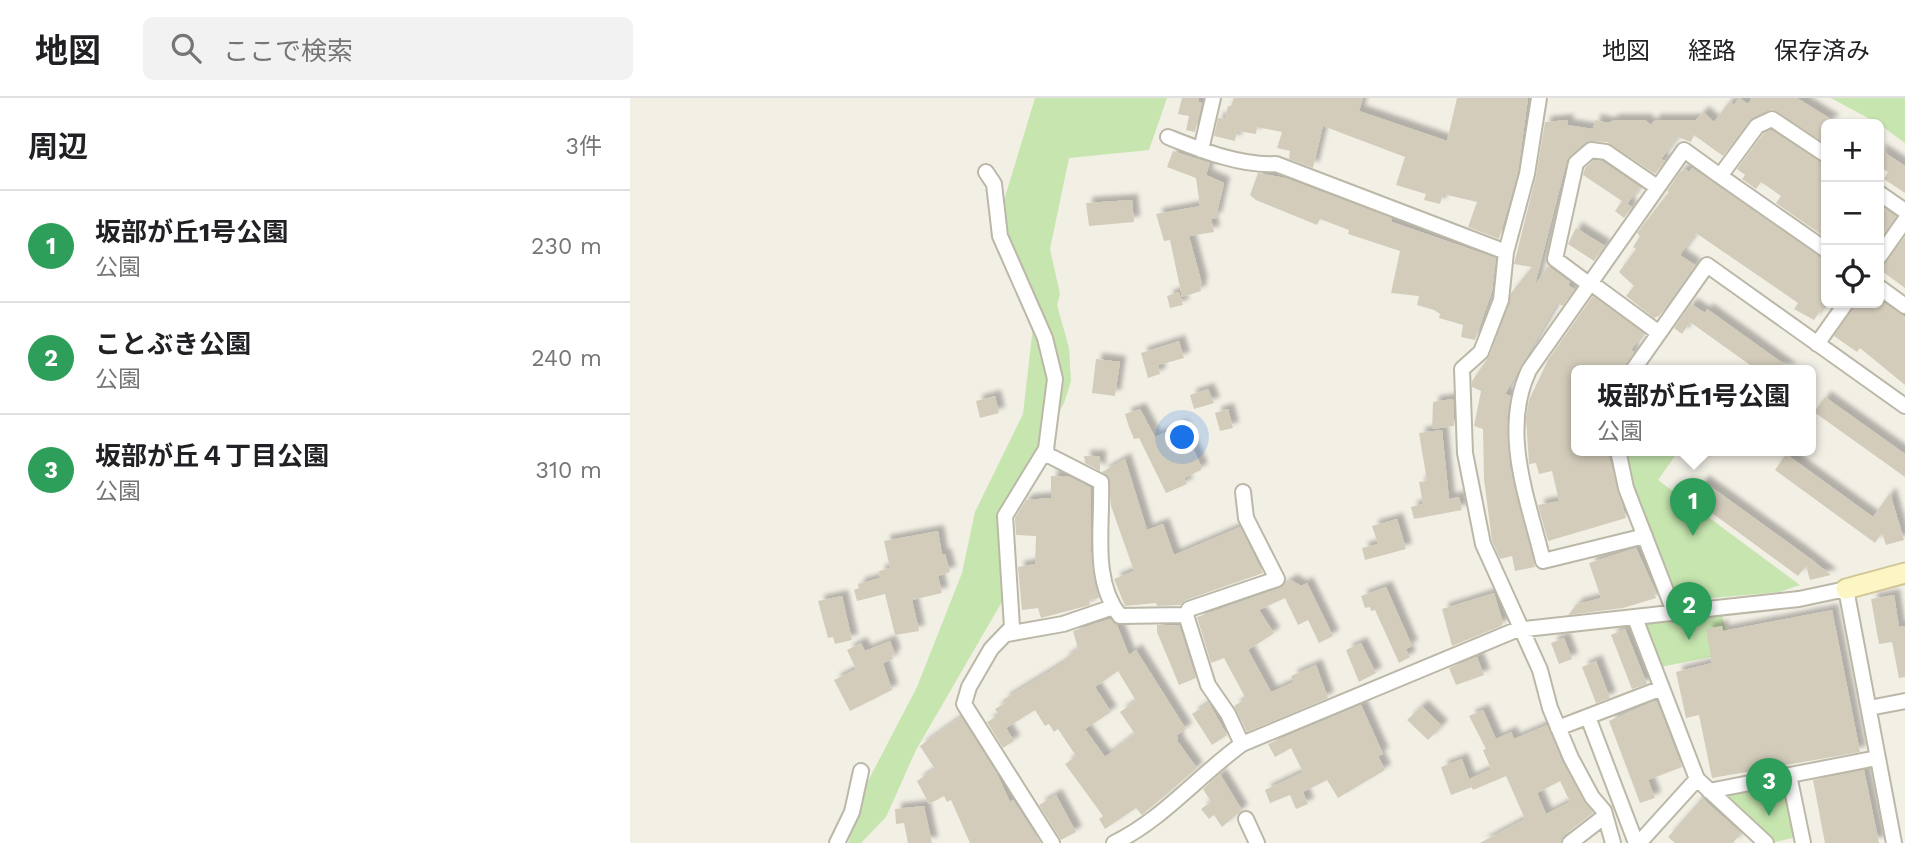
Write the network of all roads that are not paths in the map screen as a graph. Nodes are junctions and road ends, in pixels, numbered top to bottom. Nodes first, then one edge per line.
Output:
1 (1213, 98) edge
2 (1539, 98) edge
3 (1168, 137) dead end
4 (1202, 150) junction
5 (1821, 151) edge
6 (986, 172) dead end
7 (1720, 176) junction
8 (1657, 187) junction
9 (1884, 196) edge
10 (1905, 211) edge
11 (1905, 220) edge
12 (1821, 247) edge
13 (1884, 250) edge
14 (1506, 251) junction
15 (1590, 284) junction
16 (1884, 291) edge
17 (1905, 306) edge
18 (1842, 308) edge
19 (1659, 333) junction
20 (1817, 344) junction
21 (1637, 365) edge
22 (1905, 406) edge
23 (1046, 449) junction
24 (1619, 456) edge
25 (1243, 492) dead end
26 (1645, 536) junction
27 (1905, 573) edge
28 (1846, 589) junction
29 (1113, 607) junction
30 (1675, 614) junction
31 (1185, 615) junction
32 (1635, 618) junction
33 (1522, 631) junction
34 (1007, 634) junction
35 (1662, 688) junction
36 (1905, 701) edge
37 (1869, 708) junction
38 (1588, 717) junction
39 (1558, 728) junction
40 (1242, 744) junction
41 (1877, 758) junction
42 (861, 771) dead end
43 (1790, 775) junction
44 (1697, 779) junction
45 (1709, 791) junction
46 (1605, 816) junction
47 (1246, 819) dead end
48 (837, 843) edge
49 (1052, 843) edge
50 (1114, 843) edge
51 (1257, 843) edge
52 (1570, 843) edge
53 (1613, 843) edge
54 (1638, 843) edge
55 (1766, 843) edge
56 (1803, 843) edge
57 (1894, 843) edge

1 - 4 street
2 - 14 street
3 - 4 street
4 - 14 street
5 - 7 street
6 - 23 street
7 - 8 street
7 - 12 street
8 - 15 street
8 - 15 street
9 - 10 street
11 - 13 street
14 - 33 street
15 - 19 street
15 - 26 street
16 - 17 street
18 - 20 street
19 - 20 street
19 - 21 street
20 - 22 street
23 - 29 street
23 - 34 street
24 - 26 street
25 - 31 street
26 - 30 street
27 - 28 street
28 - 30 street
28 - 37 street
29 - 31 street
29 - 34 street
30 - 32 street
31 - 40 street
32 - 33 street
32 - 35 street
33 - 39 street
33 - 40 street
34 - 49 street
35 - 38 street
35 - 44 street
36 - 37 street
37 - 41 street
38 - 39 street
38 - 54 street
39 - 46 street
40 - 50 street
41 - 43 street
41 - 57 street
42 - 48 street
43 - 45 street
43 - 56 street
44 - 45 street
44 - 54 street
45 - 55 street
46 - 52 street
46 - 53 street
47 - 51 street

